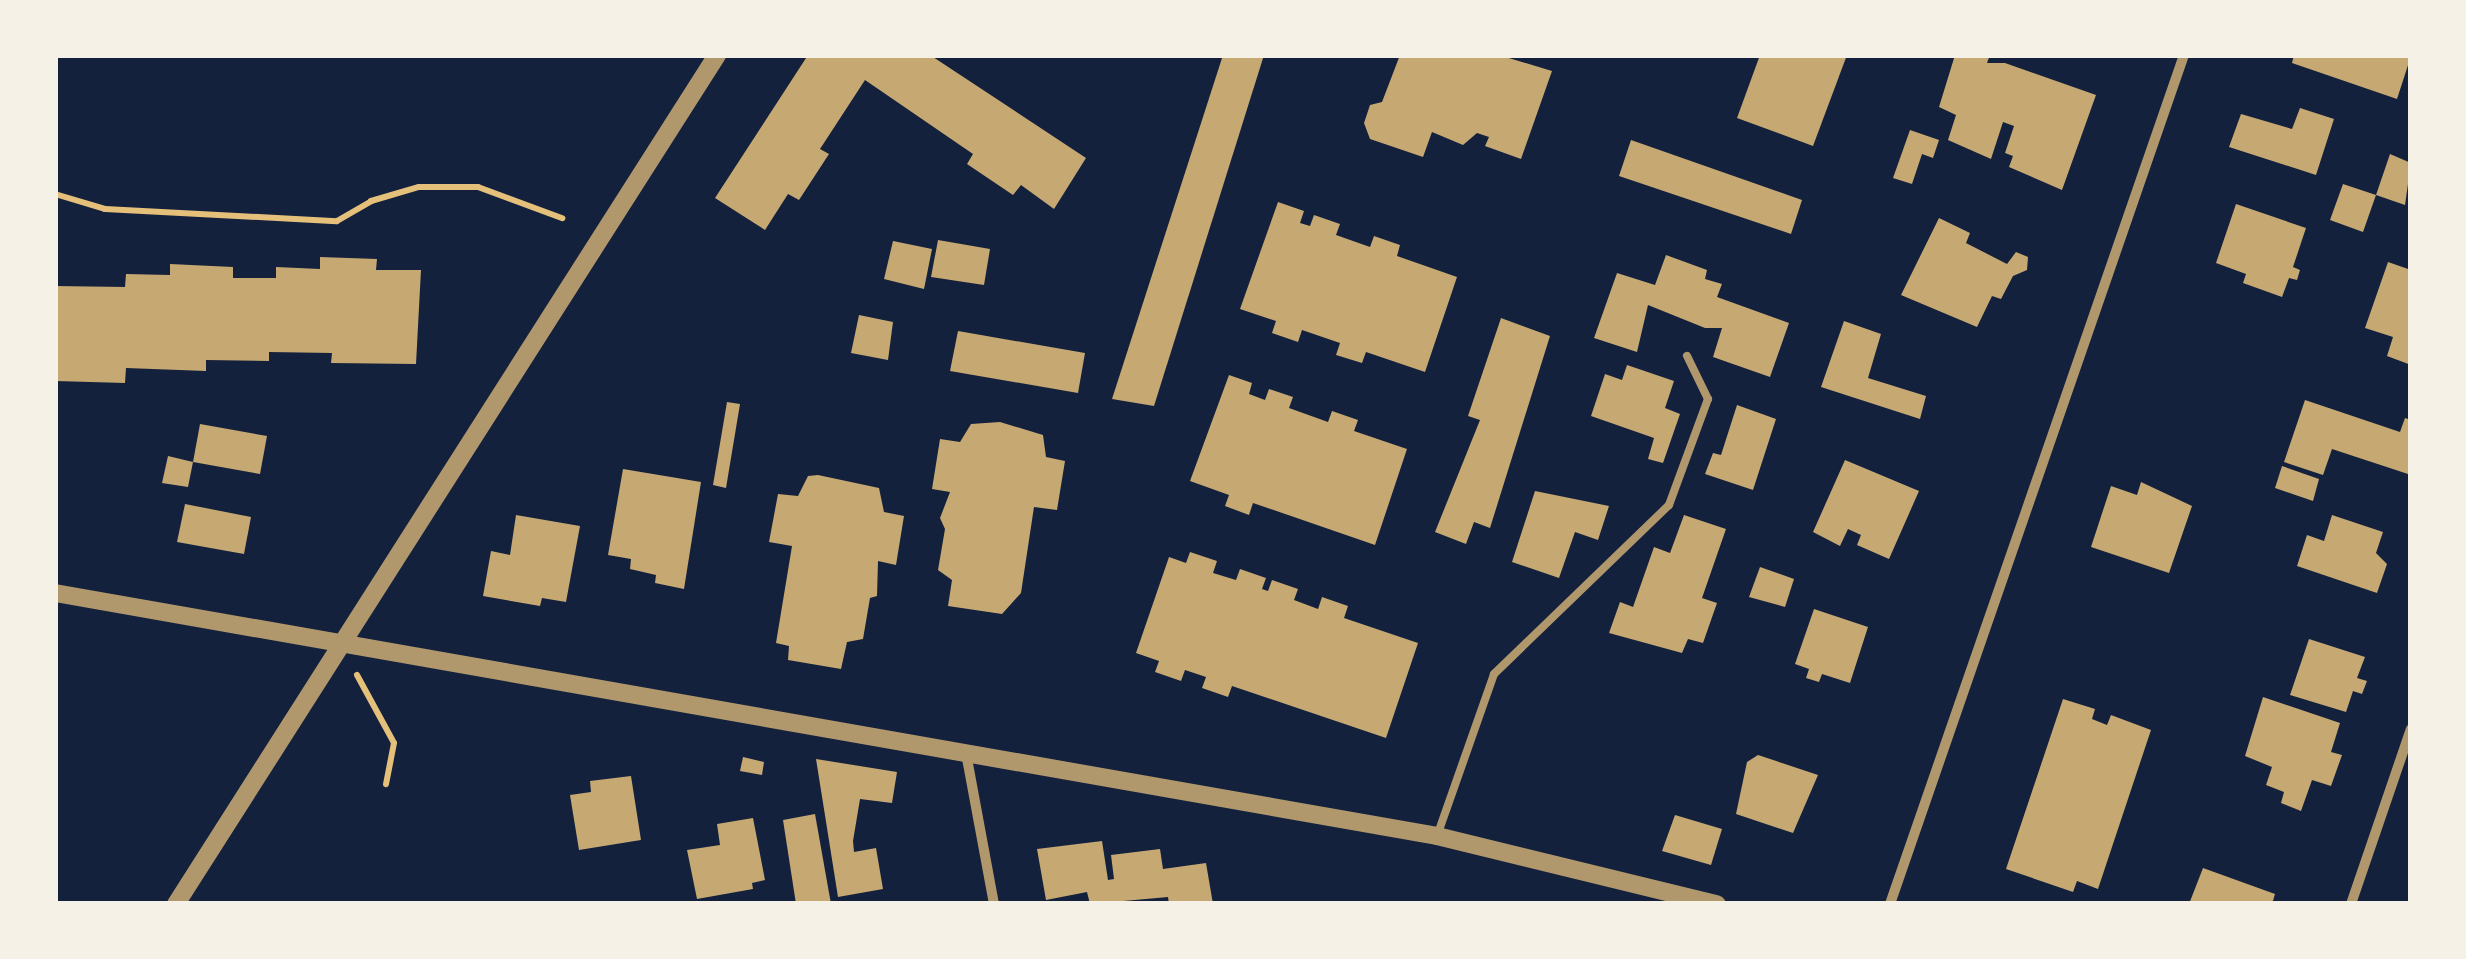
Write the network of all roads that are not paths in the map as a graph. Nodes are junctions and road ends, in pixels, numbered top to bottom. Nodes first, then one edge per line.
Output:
1 (717, 55) edge
2 (2184, 55) edge
3 (1687, 356) dead end
4 (55, 594) edge
5 (339, 642) junction
6 (2411, 729) edge
7 (966, 753) junction
8 (1437, 836) junction
9 (176, 904) edge
10 (994, 904) edge
11 (1717, 904) edge
12 (1890, 904) edge
13 (2351, 904) edge

1 - 5 street
2 - 12 street
3 - 8 lane
4 - 5 street
5 - 7 street
5 - 9 street
6 - 13 street
7 - 8 street
7 - 10 street
8 - 11 street

